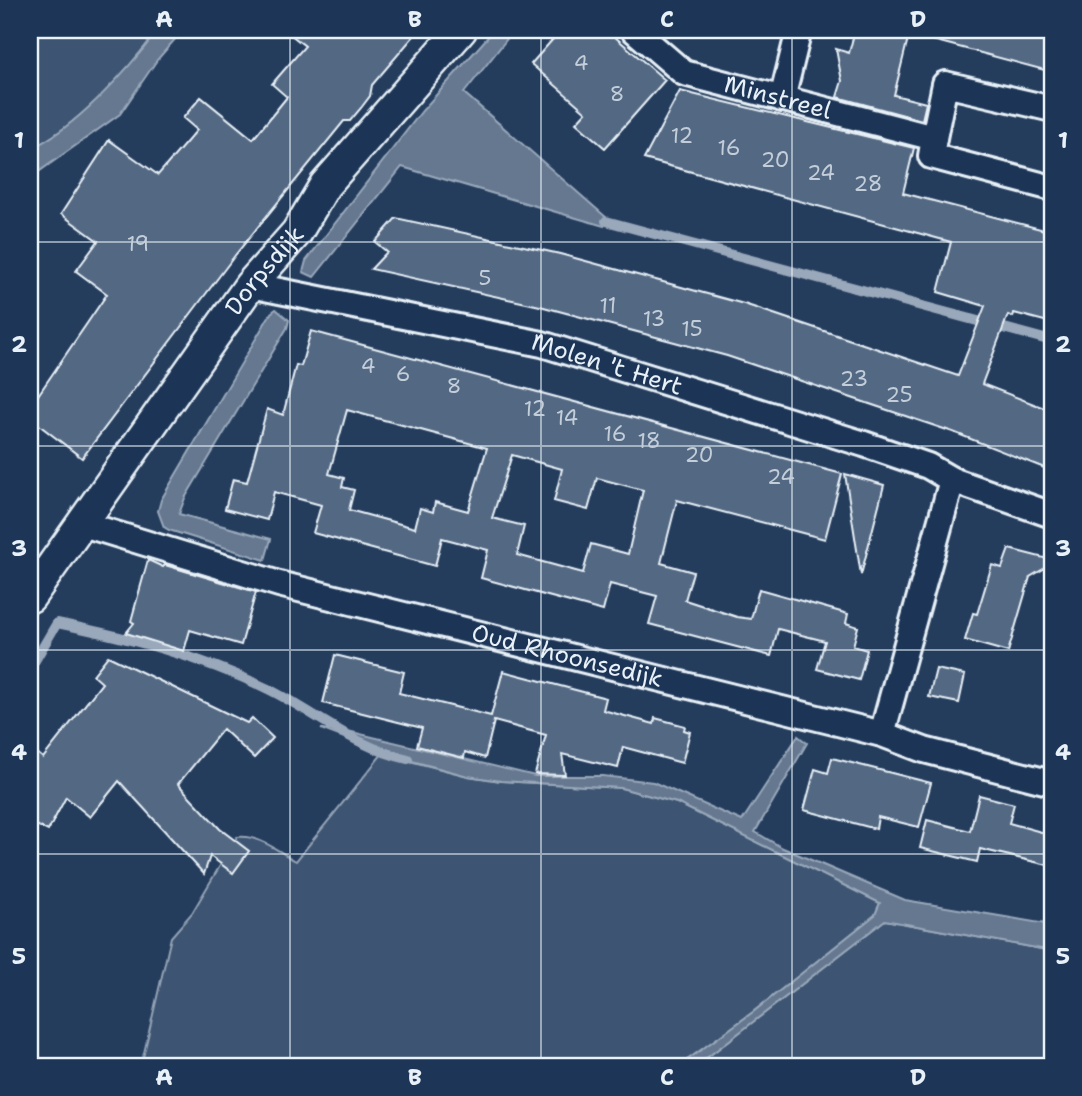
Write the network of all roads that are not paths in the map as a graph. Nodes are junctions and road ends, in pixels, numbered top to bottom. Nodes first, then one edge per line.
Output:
1 (461, 30) edge
2 (634, 30) edge
3 (799, 30) edge
4 (782, 99) junction
5 (1052, 109) edge
6 (934, 138) junction
7 (1052, 188) edge
8 (250, 285) junction
9 (952, 481) junction
10 (1052, 515) edge
11 (83, 524) junction
12 (30, 597) edge
13 (882, 734) junction
14 (1052, 783) edge

1 - 8 street, Dorpsdijk
2 - 4 street, Minstreel
3 - 4 street
4 - 6 street, Minstreel
5 - 6 street
6 - 7 street
8 - 9 street, Molen 't Hert
8 - 11 street, Dorpsdijk
9 - 10 street, Molen 't Hert
9 - 13 street
11 - 12 street, Dorpsdijk
11 - 13 street, Oud Rhoonsedijk
13 - 14 street, Oud Rhoonsedijk

